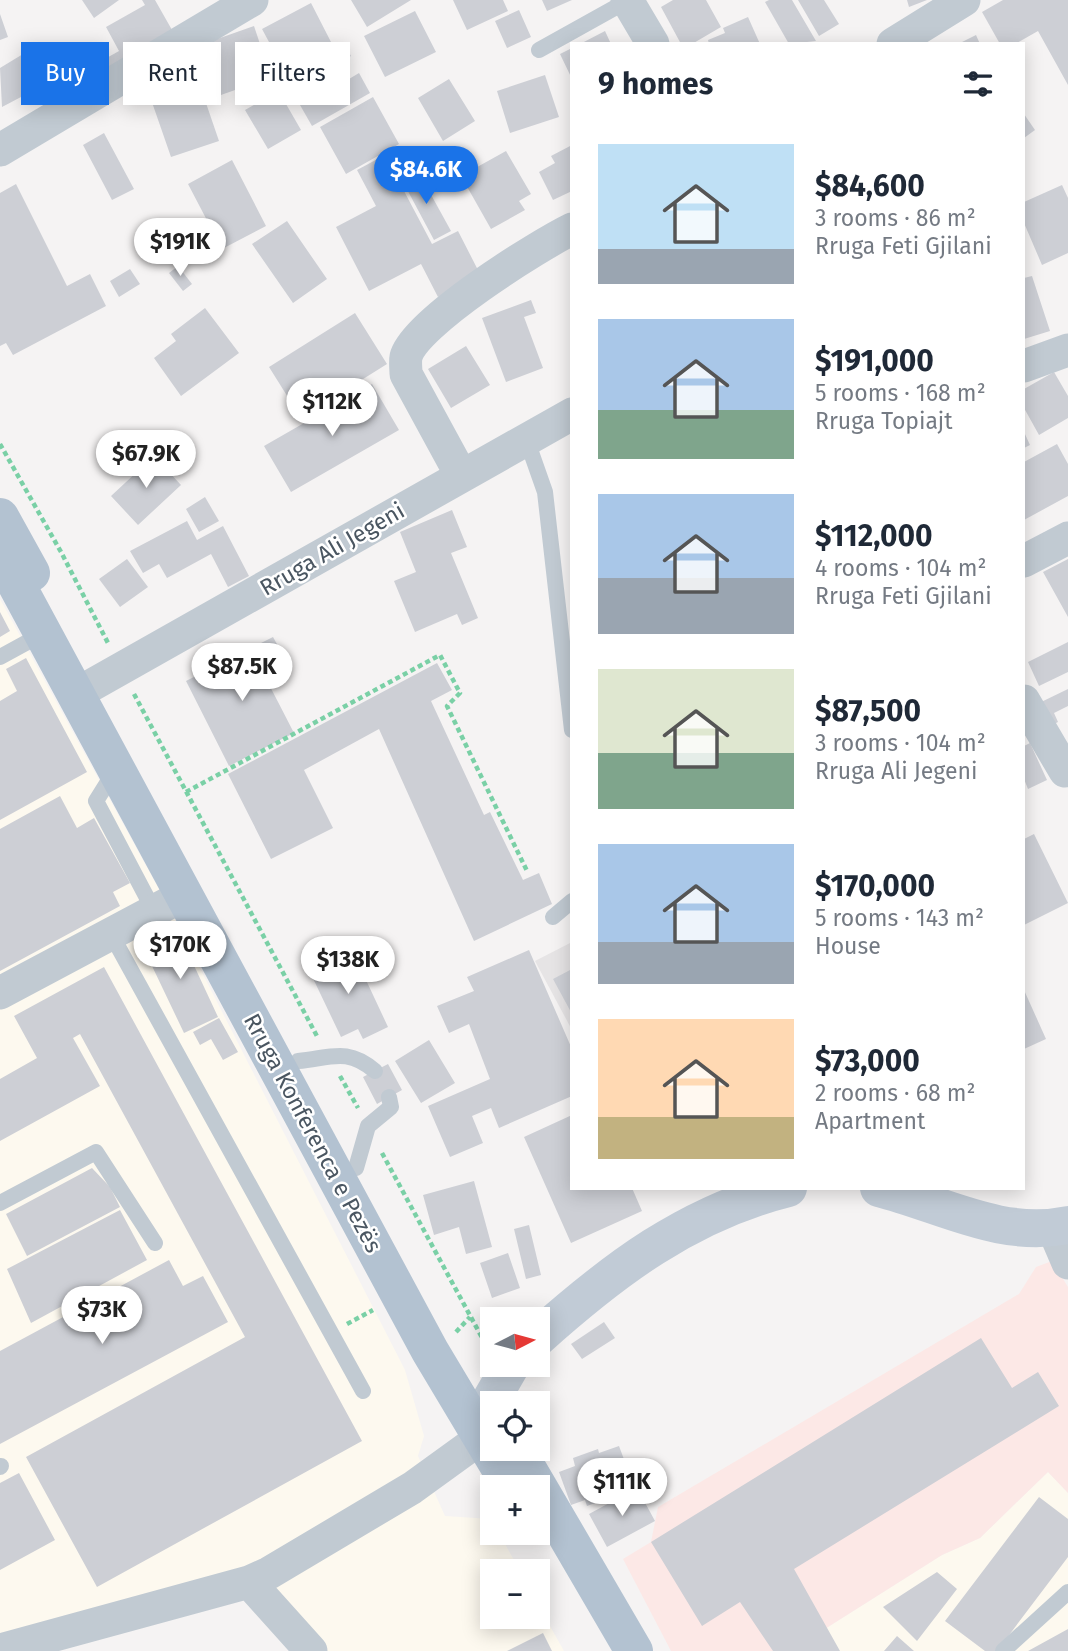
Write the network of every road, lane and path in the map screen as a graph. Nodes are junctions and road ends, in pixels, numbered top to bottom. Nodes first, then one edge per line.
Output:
1 (252, 0) edge
2 (964, 0) edge
3 (627, 1) edge
4 (652, 42) edge
5 (896, 42) edge
6 (539, 50) dead end
7 (0, 150) edge
8 (570, 230) edge
9 (1068, 349) edge
10 (1025, 366) edge
11 (570, 415) edge
12 (526, 438) junction
13 (0, 444) edge
14 (461, 475) junction
15 (0, 517) edge
16 (1068, 538) edge
17 (0, 554) edge
18 (1025, 560) edge
19 (44, 633) junction
20 (0, 657) edge
21 (106, 677) junction
22 (1025, 703) edge
23 (570, 712) edge
24 (1068, 769) edge
25 (186, 792) junction
26 (527, 871) dead end
27 (169, 903) junction
28 (570, 903) edge
29 (553, 917) dead end
30 (111, 934) junction
31 (0, 993) edge
32 (314, 1060) junction
33 (375, 1071) dead end
34 (388, 1097) dead end
35 (368, 1126) junction
36 (356, 1168) junction
37 (782, 1190) edge
38 (899, 1191) edge
39 (0, 1203) edge
40 (1060, 1226) edge
41 (155, 1242) dead end
42 (1068, 1263) edge
43 (380, 1306) dead end
44 (550, 1328) edge
45 (330, 1333) junction
46 (480, 1333) edge
47 (363, 1391) dead end
48 (480, 1405) edge
49 (480, 1410) edge
50 (480, 1428) edge
51 (523, 1461) edge
52 (544, 1545) edge
53 (248, 1582) junction
54 (1068, 1592) edge
55 (0, 1650) edge
56 (311, 1651) edge
57 (605, 1651) edge
58 (634, 1651) edge
59 (1003, 1651) edge

1 - 7 street
2 - 5 street
3 - 4 street
3 - 6 lane
8 - 14 street
9 - 10 street
11 - 12 street, Rruga Ali Jegeni
12 - 14 street, Rruga Ali Jegeni
12 - 23 lane
13 - 21 path
14 - 21 street, Rruga Ali Jegeni
15 - 21 main road, Rruga Konferenca e Pezës
16 - 18 street
17 - 19 main road, Rruga Konferenca e Pezës
19 - 20 lane
19 - 27 main road, Rruga Konferenca e Pezës
21 - 25 path
21 - 32 main road, Rruga Konferenca e Pezës
22 - 24 street
25 - 26 path
25 - 32 path
27 - 30 street
27 - 49 main road, Rruga Konferenca e Pezës
28 - 29 lane
30 - 31 street
30 - 45 lane
32 - 33 lane
32 - 35 path
32 - 36 main road, Rruga Konferenca e Pezës
34 - 35 lane
35 - 36 lane
35 - 46 path
36 - 48 main road, Rruga Konferenca e Pezës
37 - 44 main road
38 - 40 main road
39 - 41 lane
40 - 42 street
43 - 45 path
45 - 47 lane
50 - 53 street
51 - 58 main road
52 - 57 main road
53 - 55 street
53 - 56 street
54 - 59 lane

